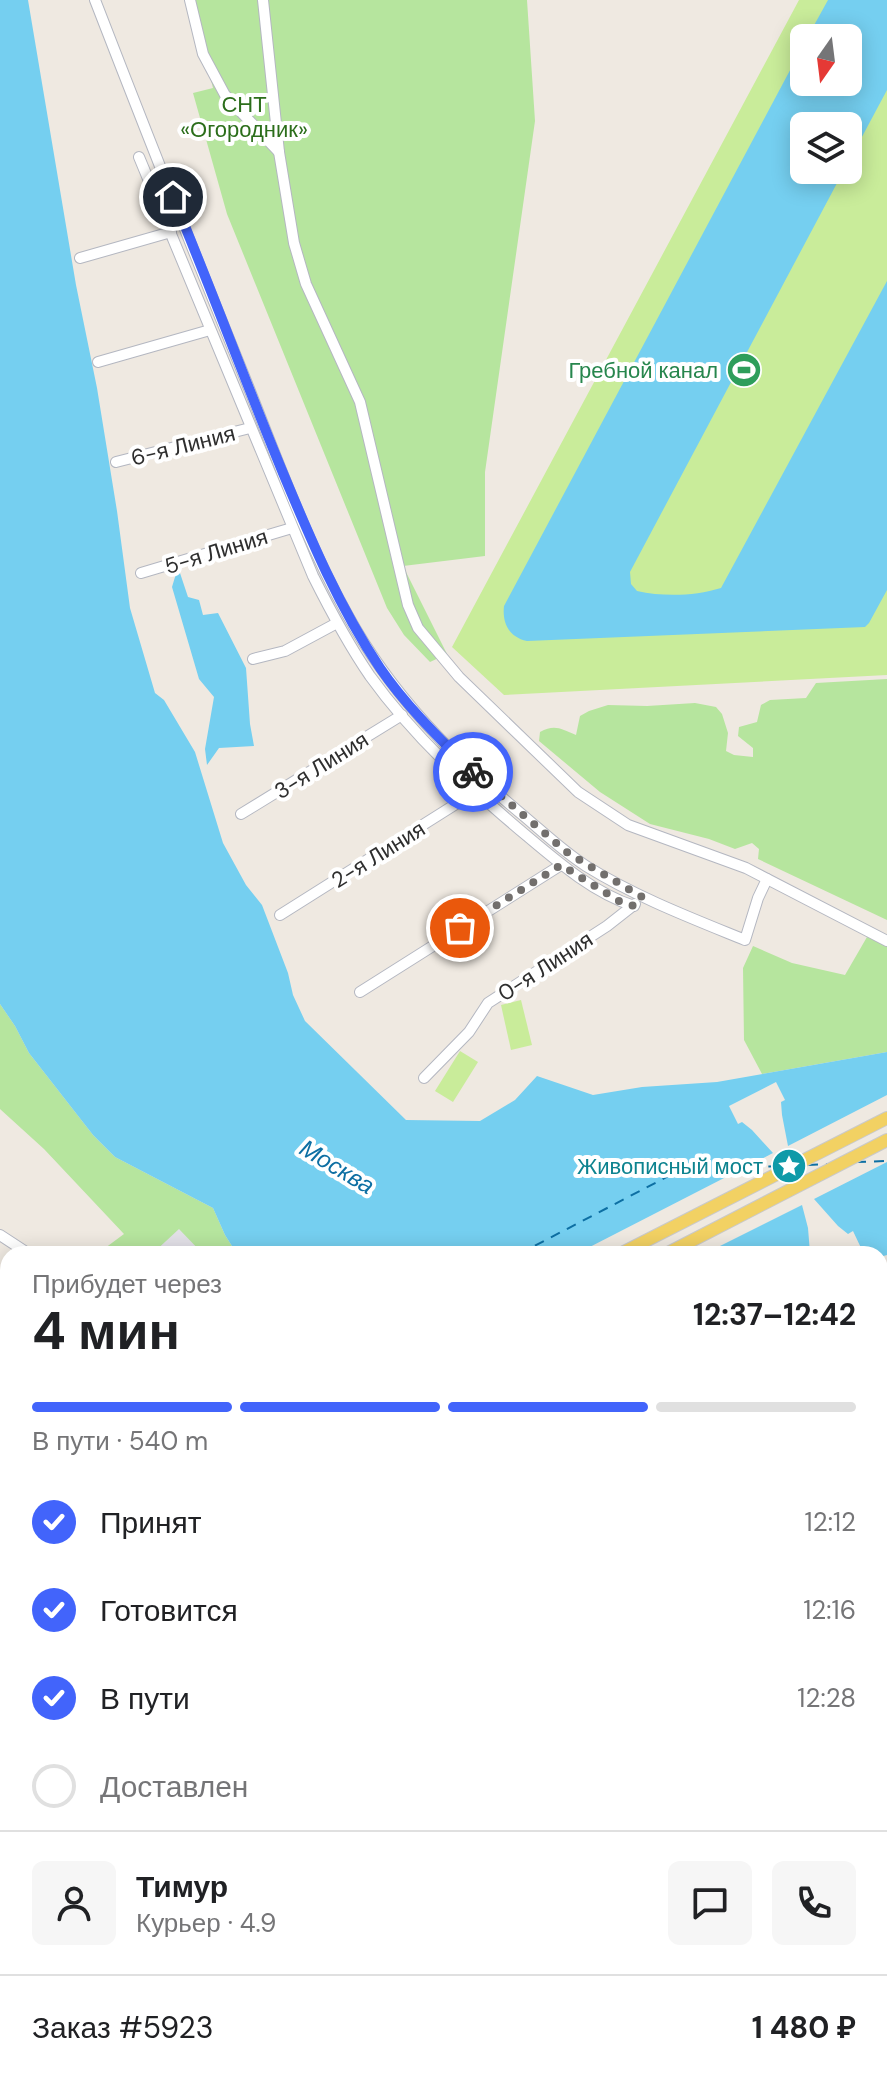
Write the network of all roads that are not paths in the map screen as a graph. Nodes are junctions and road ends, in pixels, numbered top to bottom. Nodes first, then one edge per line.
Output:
1 (95, 0) edge
2 (190, 0) edge
3 (263, 0) edge
4 (279, 152) junction
5 (139, 157) dead end
6 (171, 232) junction
7 (80, 258) dead end
8 (210, 330) junction
9 (98, 362) dead end
10 (250, 428) junction
11 (116, 462) dead end
12 (292, 528) junction
13 (141, 573) dead end
14 (337, 623) junction
15 (253, 659) dead end
16 (402, 715) junction
17 (475, 792) junction
18 (241, 814) dead end
19 (561, 865) junction
20 (767, 879) junction
21 (642, 897) junction
22 (634, 906) junction
23 (280, 915) dead end
24 (887, 941) edge
25 (360, 992) dead end
26 (424, 1078) dead end
27 (887, 1118) edge
28 (887, 1140) edge
29 (0, 1235) edge
30 (17, 1246) edge
31 (636, 1246) edge
32 (682, 1246) edge

1 - 21 street
2 - 4 street
3 - 4 street
4 - 20 street
5 - 6 street
6 - 7 street
6 - 8 street
8 - 9 street
8 - 10 street
10 - 11 street, 6-я Линия
10 - 12 street
12 - 13 street, 5-я Линия
12 - 14 street
14 - 15 street
14 - 16 street
16 - 17 street
16 - 18 street, 3-я Линия
17 - 19 street
17 - 23 street, 2-я Линия
19 - 22 street
19 - 25 street
20 - 21 street
20 - 24 street
21 - 22 street, 0-я Линия
22 - 26 street, 0-я Линия
27 - 31 main road
28 - 32 main road
29 - 30 street

